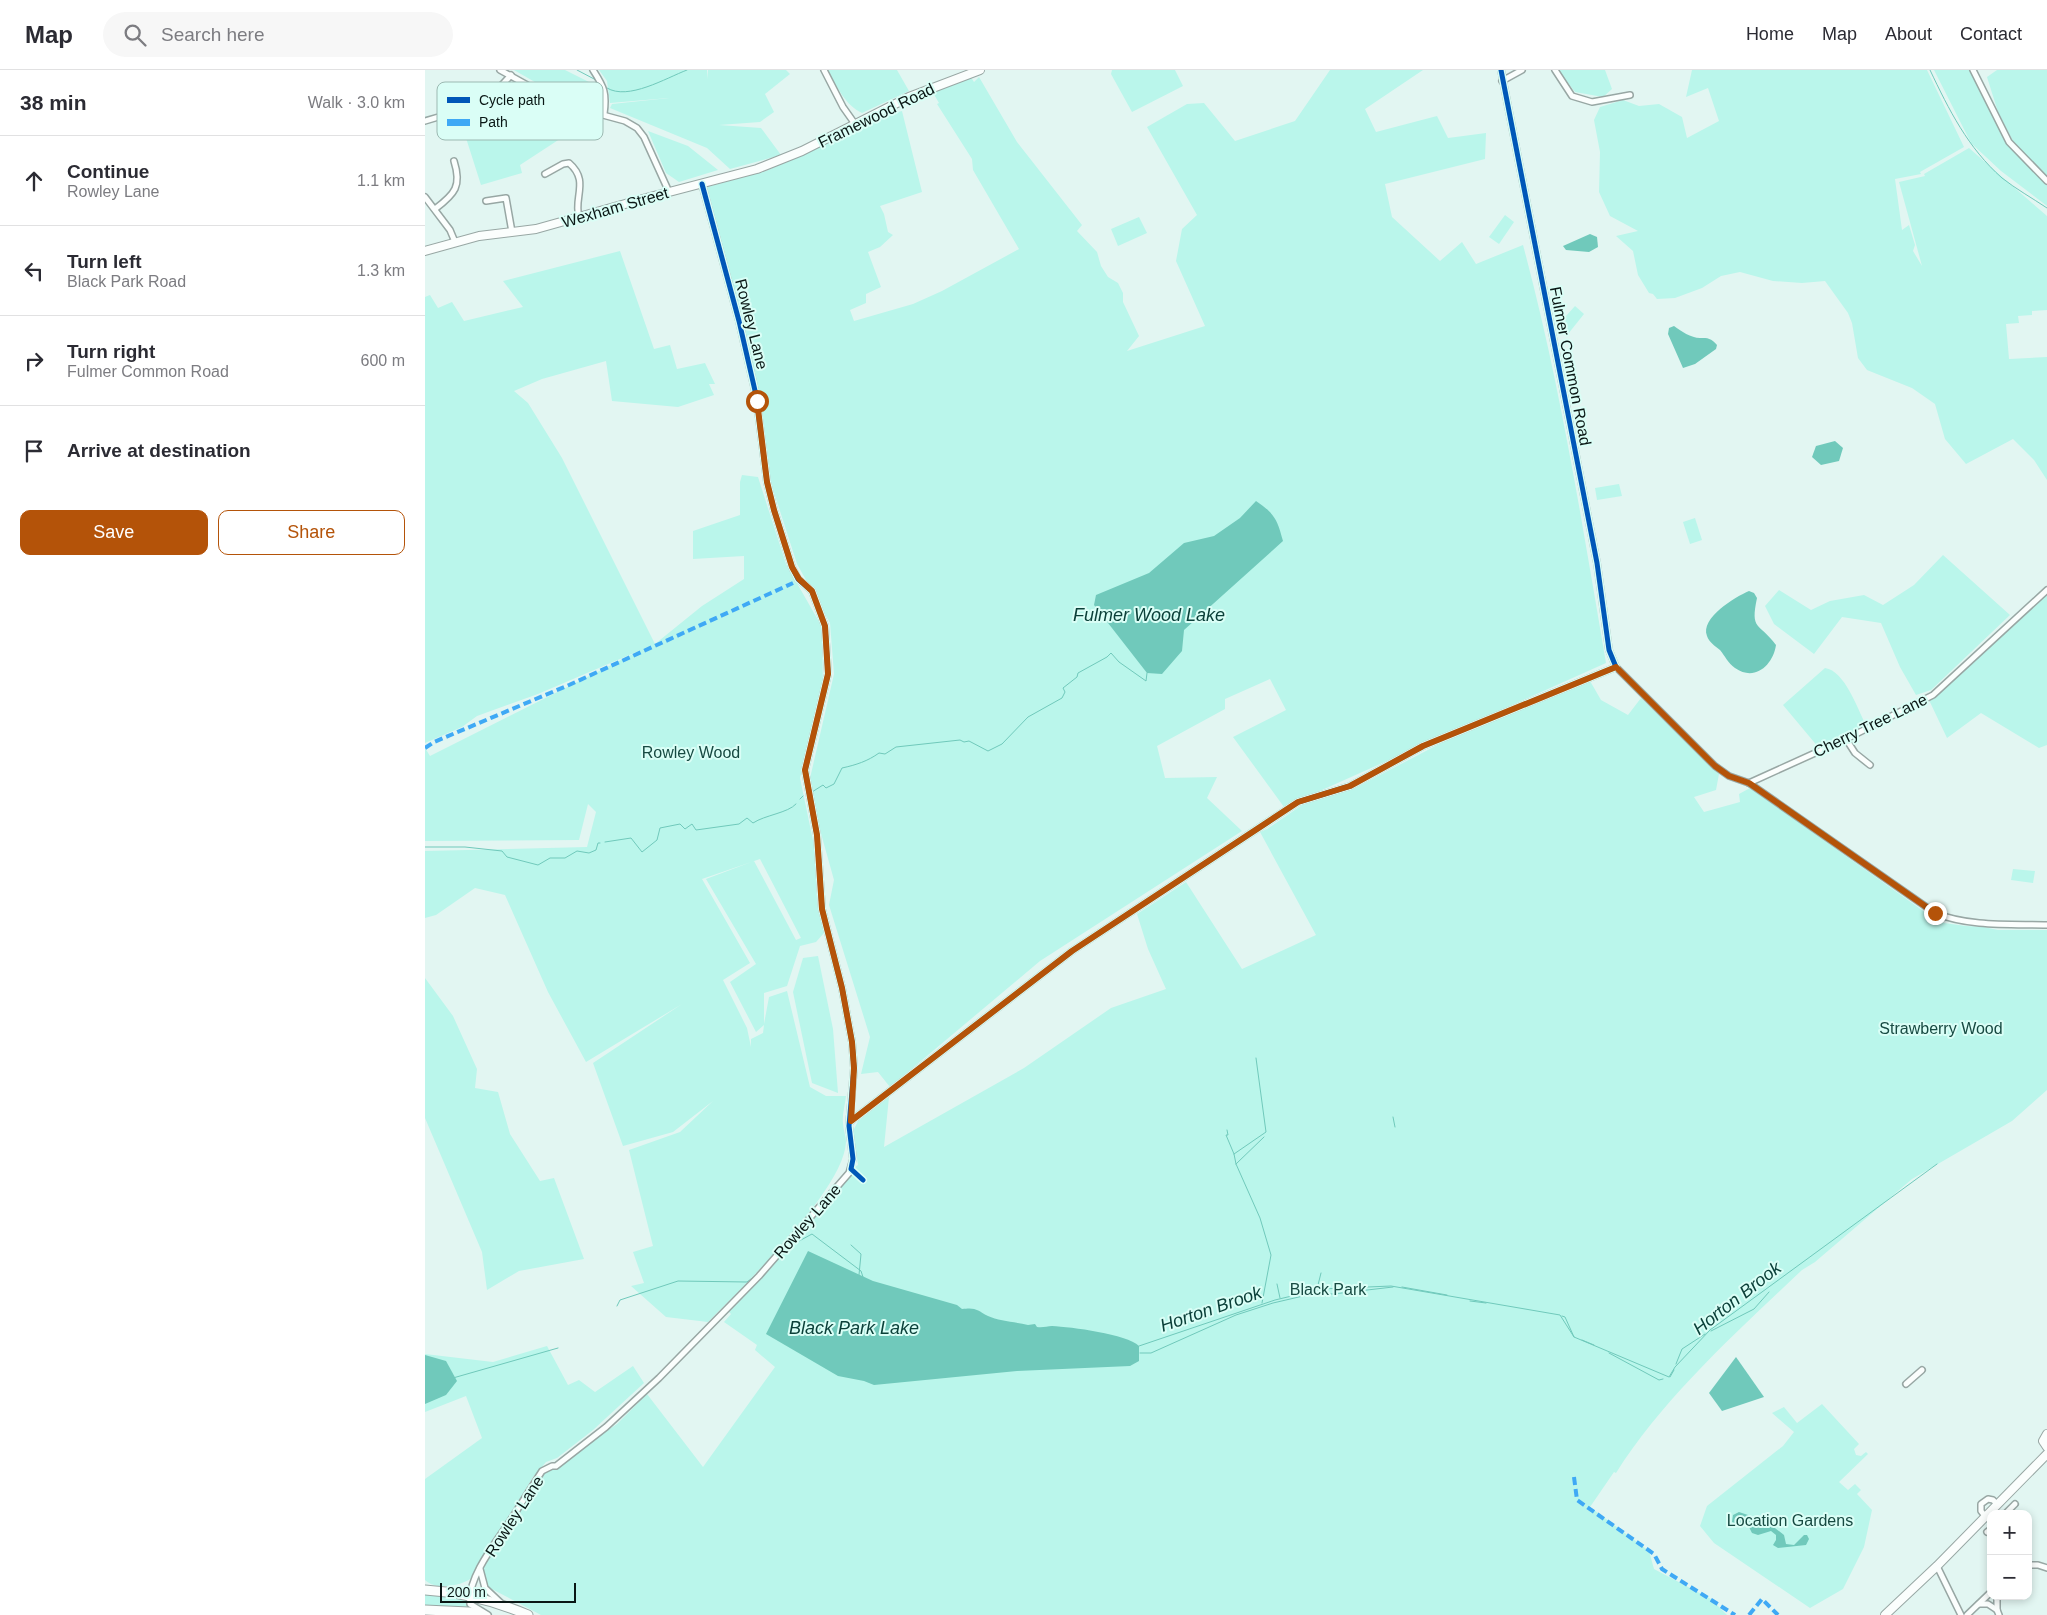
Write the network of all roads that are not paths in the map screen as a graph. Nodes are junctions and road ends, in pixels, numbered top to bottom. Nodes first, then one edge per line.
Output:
1 (500, 70) edge
2 (593, 70) edge
3 (824, 70) edge
4 (980, 70) edge
5 (1501, 70) edge
6 (1522, 70) edge
7 (1555, 70) edge
8 (1973, 70) edge
9 (511, 75) junction
10 (1503, 81) junction
11 (505, 82) edge
12 (523, 82) edge
13 (601, 82) edge
14 (603, 85) edge
15 (1630, 95) dead end
16 (604, 114) joint
17 (437, 117) edge
18 (425, 121) edge
19 (855, 124) junction
20 (802, 151) joint
21 (454, 161) dead end
22 (545, 174) dead end
23 (2047, 181) edge
24 (702, 184) junction
25 (669, 192) junction
26 (425, 197) edge
27 (486, 201) dead end
28 (435, 209) junction
29 (579, 217) junction
30 (512, 232) junction
31 (455, 242) junction
32 (425, 251) edge
33 (2047, 590) edge
34 (1616, 667) junction
35 (1846, 739) junction
36 (1870, 765) dead end
37 (1749, 783) junction
38 (2047, 925) edge
39 (851, 1121) junction
40 (1922, 1370) dead end
41 (1906, 1384) dead end
42 (2047, 1434) edge
43 (2046, 1449) edge
44 (2015, 1504) dead end
45 (1995, 1509) edge
46 (2009, 1510) edge
47 (2032, 1565) edge
48 (1937, 1566) junction
49 (2047, 1568) edge
50 (480, 1569) junction
51 (483, 1584) junction
52 (472, 1589) junction
53 (425, 1590) edge
54 (1987, 1596) edge
55 (1979, 1604) junction
56 (505, 1606) junction
57 (425, 1610) edge
58 (1998, 1612) edge
59 (482, 1615) edge
60 (488, 1615) edge
61 (528, 1615) edge
62 (1885, 1615) edge
63 (1961, 1615) edge
64 (1967, 1615) edge

1 - 9 street
2 - 13 street
3 - 19 street
4 - 19 street, Framewood Road
5 - 10 street, Fulmer Common Road
6 - 10 street
7 - 15 street
8 - 23 street
9 - 11 street
9 - 12 street
10 - 34 street, Fulmer Common Road
14 - 16 street
16 - 25 street
17 - 18 street
19 - 20 street, Framewood Road
20 - 24 street, Wexham Street
21 - 28 street
22 - 29 street
24 - 25 street, Wexham Street
24 - 39 street, Rowley Lane
25 - 29 street, Wexham Street
26 - 28 street
27 - 30 street
28 - 31 street
29 - 30 street, Wexham Street
30 - 31 street, Wexham Street
31 - 32 street, Wexham Street
33 - 35 street, Cherry Tree Lane
34 - 37 street, Fulmer Common Road
34 - 39 street
35 - 36 street
35 - 37 street, Cherry Tree Lane
37 - 38 street, Fulmer Common Road
39 - 50 street, Rowley Lane
40 - 41 street
42 - 43 street
43 - 45 street
44 - 46 street
45 - 48 street
47 - 49 street
48 - 62 street
48 - 63 street
50 - 51 street, Rowley Lane
50 - 52 street, Rowley Lane
51 - 52 street
51 - 56 street
52 - 53 main road
52 - 56 main road
52 - 60 street
54 - 55 street
55 - 58 street
55 - 64 street
56 - 61 main road
57 - 59 main road

